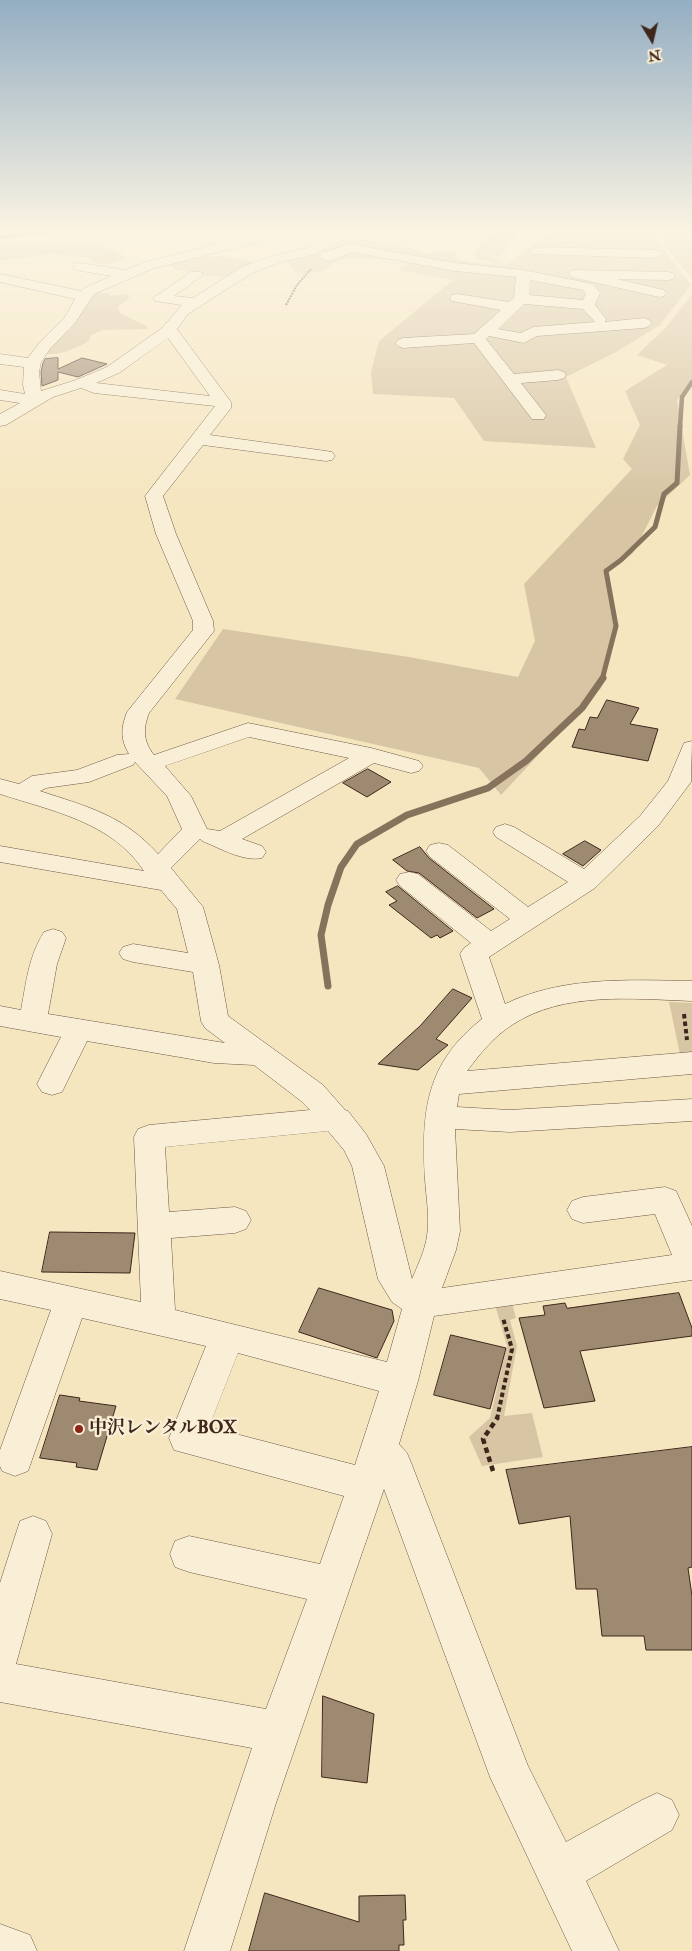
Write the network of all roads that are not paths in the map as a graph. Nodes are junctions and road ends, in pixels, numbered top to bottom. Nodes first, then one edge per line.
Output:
1 (69, 321) edge
2 (175, 321) edge
3 (497, 321) edge
4 (602, 321) edge
5 (644, 323) dead end
6 (605, 326) junction
7 (169, 329) junction
8 (482, 334) junction
9 (403, 343) dead end
10 (0, 359) edge
11 (33, 363) junction
12 (558, 375) dead end
13 (510, 379) junction
14 (82, 383) junction
15 (0, 395) edge
16 (35, 400) junction
17 (223, 402) junction
18 (538, 415) dead end
19 (0, 421) edge
20 (198, 439) junction
21 (326, 456) dead end
22 (692, 748) edge
23 (372, 755) junction
24 (124, 760) dead end
25 (149, 764) junction
26 (411, 766) dead end
27 (12, 789) edge
28 (196, 830) junction
29 (505, 832) dead end
30 (222, 840) junction
31 (439, 851) dead end
32 (253, 852) dead end
33 (0, 854) edge
34 (161, 875) junction
35 (409, 880) dead end
36 (586, 882) junction
37 (528, 920) junction
38 (53, 938) dead end
39 (490, 944) junction
40 (133, 953) dead end
41 (205, 965) junction
42 (688, 1000) edge
43 (0, 1016) edge
44 (33, 1022) junction
45 (497, 1022) junction
46 (78, 1030) junction
47 (258, 1055) junction
48 (690, 1063) edge
49 (52, 1084) dead end
50 (444, 1101) junction
51 (692, 1110) edge
52 (337, 1119) junction
53 (582, 1210) dead end
54 (235, 1220) dead end
55 (154, 1226) junction
56 (692, 1266) edge
57 (0, 1285) edge
58 (71, 1301) junction
59 (421, 1301) junction
60 (159, 1321) junction
61 (227, 1336) junction
62 (400, 1381) junction
63 (378, 1447) junction
64 (15, 1459) dead end
65 (366, 1485) junction
66 (33, 1534) dead end
67 (189, 1554) dead end
68 (332, 1586) junction
69 (0, 1653) edge
70 (0, 1682) edge
71 (279, 1732) junction
72 (657, 1815) dead end
73 (558, 1872) junction
74 (0, 1947) edge
75 (14, 1951) edge
76 (207, 1951) edge
77 (596, 1951) edge

1 - 11 street
2 - 7 street
3 - 8 street
4 - 6 street
5 - 6 street
6 - 8 street
7 - 14 street
7 - 17 street
8 - 9 street
8 - 13 street
10 - 11 street
11 - 16 street
12 - 13 street
13 - 18 street
14 - 16 street
14 - 17 street
15 - 16 street
16 - 19 street
17 - 20 street
20 - 21 street
20 - 25 street
22 - 36 street
23 - 25 street
23 - 26 street
23 - 30 street
24 - 27 street
25 - 28 street
27 - 34 street
28 - 30 street
28 - 34 street
29 - 36 street
30 - 32 street
31 - 37 street
33 - 34 street
34 - 41 street
35 - 39 street
36 - 37 street
37 - 39 street
38 - 44 street
39 - 45 street
40 - 41 street
41 - 47 street
42 - 45 street
43 - 44 street
44 - 46 street
45 - 50 street
46 - 47 street
46 - 49 street
47 - 52 street
48 - 50 street
50 - 51 street
50 - 59 street
52 - 55 street
52 - 59 street
53 - 56 street
54 - 55 street
55 - 60 street
56 - 59 street
57 - 58 street
58 - 60 street
58 - 64 street
59 - 62 street
60 - 61 street
61 - 62 street
61 - 65 street
62 - 63 street
63 - 65 street
63 - 73 street
65 - 68 street
66 - 69 street
67 - 68 street
68 - 71 street
70 - 71 street
71 - 76 street
72 - 73 street
73 - 77 street
74 - 75 street

